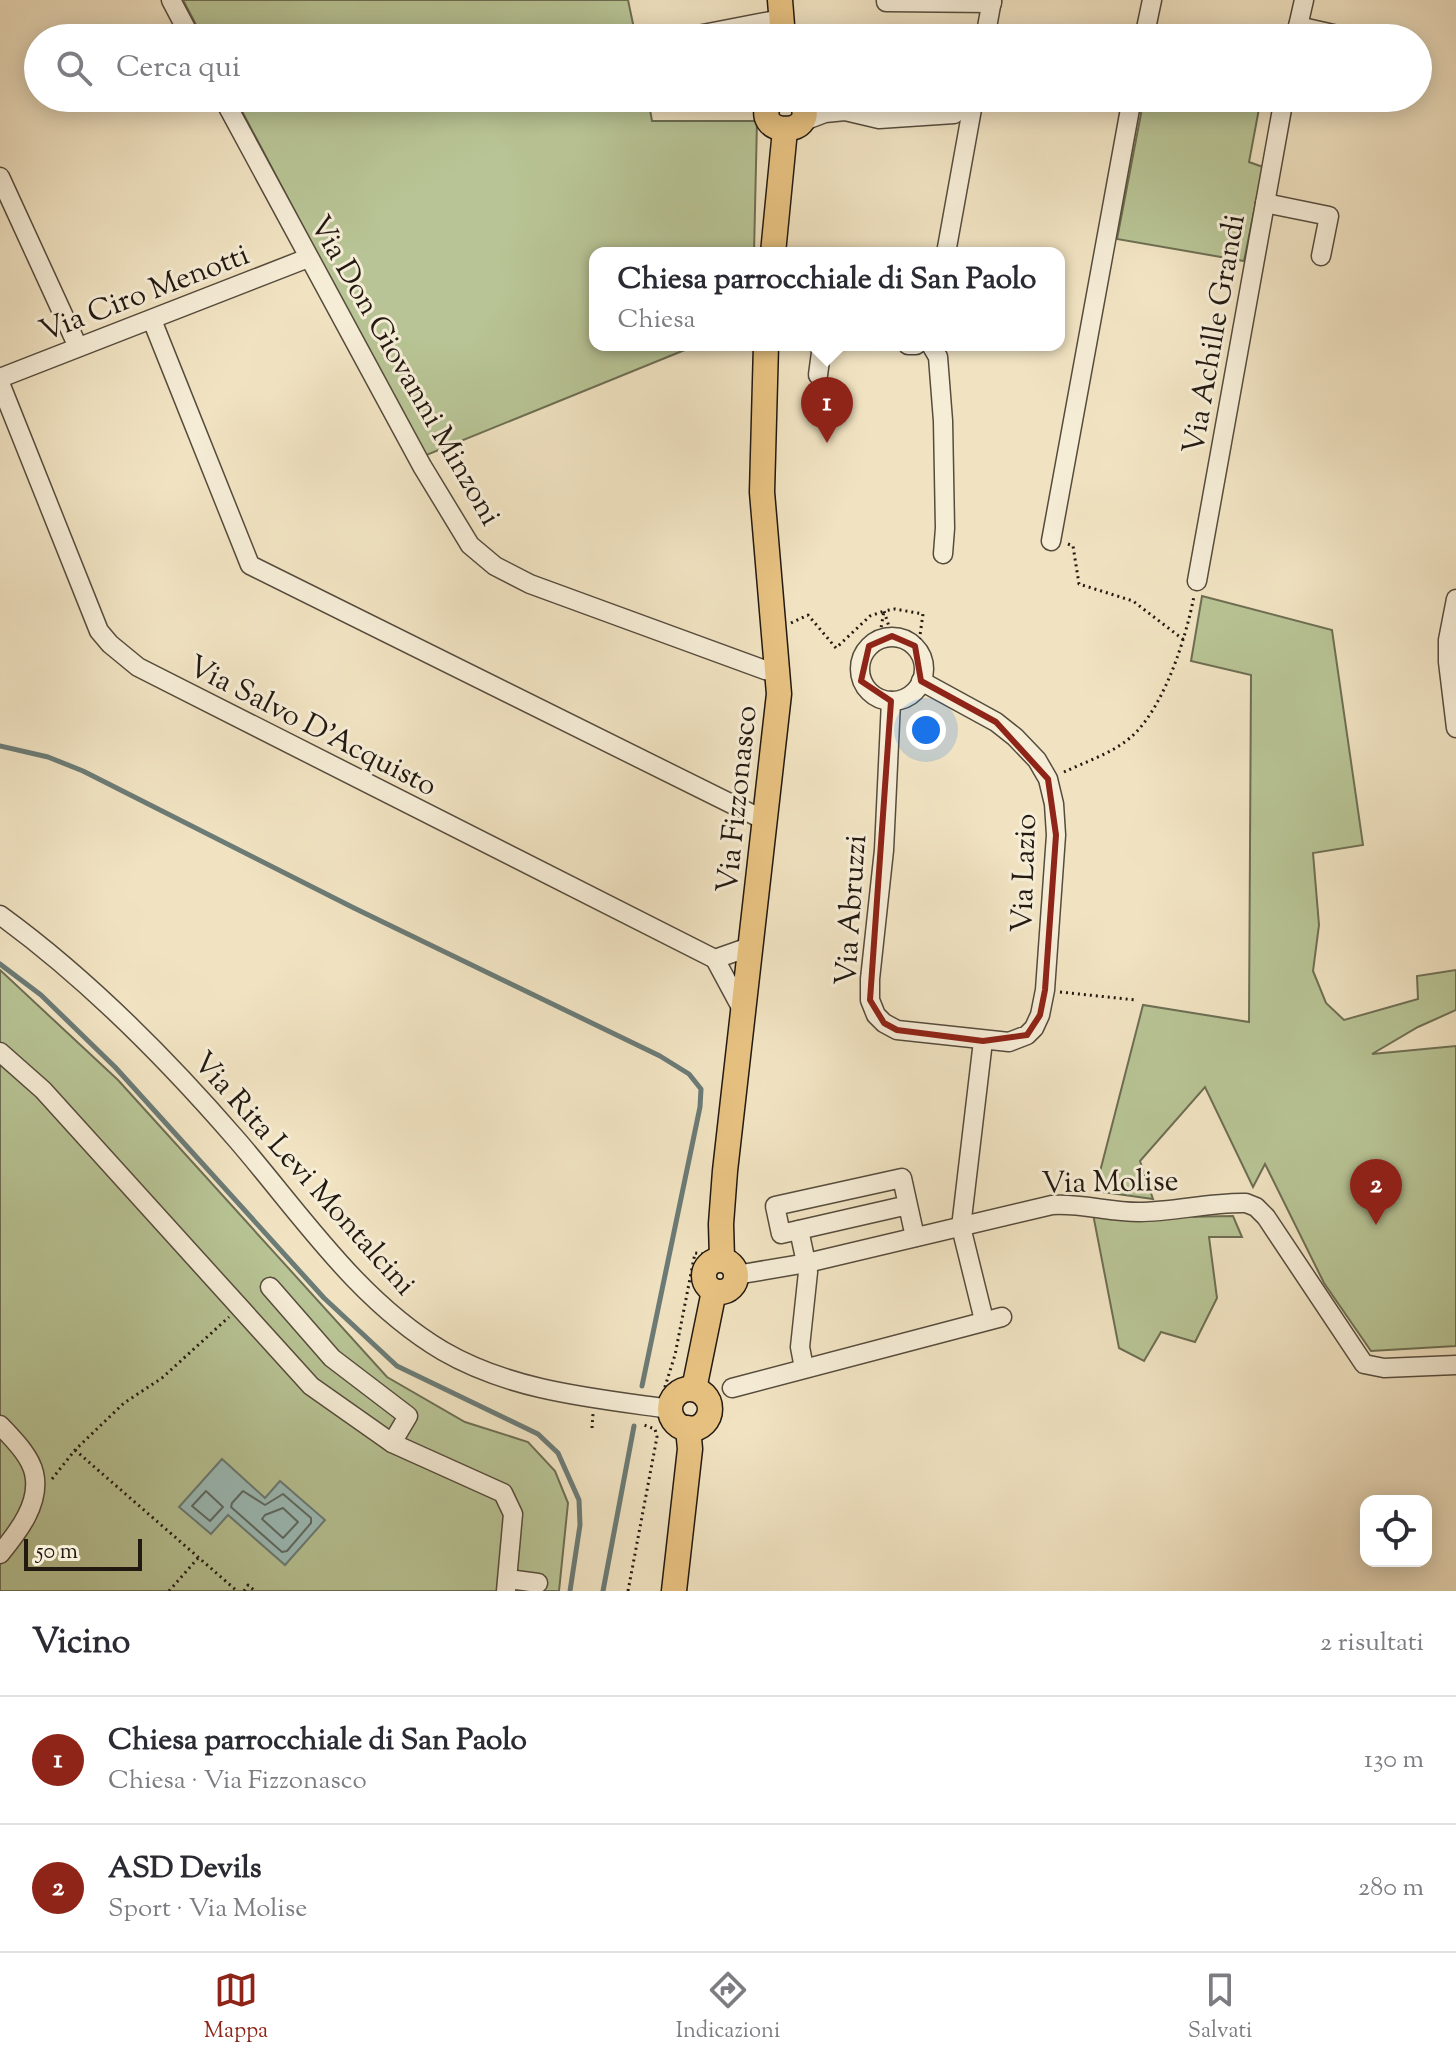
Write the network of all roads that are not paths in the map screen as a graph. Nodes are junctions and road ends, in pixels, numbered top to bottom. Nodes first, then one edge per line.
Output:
1 (171, 0) edge
2 (886, 0) edge
3 (1152, 0) edge
4 (1304, 0) edge
5 (992, 1) edge
6 (781, 19) edge
7 (184, 24) edge
8 (755, 24) edge
9 (988, 24) edge
10 (1147, 24) edge
11 (1299, 24) edge
12 (230, 112) edge
13 (767, 112) edge
14 (796, 112) edge
15 (835, 112) edge
16 (849, 112) edge
17 (956, 112) edge
18 (971, 112) edge
19 (1129, 112) edge
20 (1281, 112) edge
21 (0, 177) edge
22 (1265, 203) junction
23 (774, 247) edge
24 (947, 247) edge
25 (1321, 256) dead end
26 (308, 258) junction
27 (152, 320) junction
28 (78, 347) junction
29 (766, 351) edge
30 (821, 351) edge
31 (934, 351) edge
32 (818, 375) dead end
33 (0, 380) edge
34 (1051, 541) road end
35 (943, 554) dead end
36 (1197, 581) road end
37 (1456, 599) edge
38 (778, 672) junction
39 (921, 681) junction
40 (891, 701) junction
41 (1456, 728) edge
42 (766, 821) junction
43 (0, 915) edge
44 (752, 946) junction
45 (715, 959) junction
46 (745, 1015) junction
47 (983, 1041) junction
48 (0, 1052) edge
49 (908, 1205) junction
50 (961, 1227) junction
51 (799, 1230) junction
52 (915, 1237) junction
53 (807, 1263) junction
54 (729, 1267) junction
55 (270, 1287) dead end
56 (1456, 1365) edge
57 (804, 1368) junction
58 (732, 1388) dead end
59 (694, 1389) junction
60 (657, 1409) junction
61 (0, 1425) edge
62 (688, 1428) junction
63 (392, 1443) junction
64 (0, 1554) edge
65 (538, 1583) dead end
66 (507, 1585) edge
67 (674, 1591) edge

1 - 7 street
2 - 5 street
3 - 10 street
4 - 11 street
5 - 9 street
6 - 8 street
12 - 26 street, Via Don Giovanni Minzoni
13 - 14 main road
14 - 15 street
14 - 23 main road
16 - 17 street
18 - 24 street
19 - 34 street
20 - 22 street, Via Achille Grandi
21 - 28 street
22 - 25 street
22 - 36 street, Via Achille Grandi
26 - 27 street, Via Ciro Menotti
26 - 38 street, Via Don Giovanni Minzoni
27 - 28 street, Via Ciro Menotti
27 - 42 street
28 - 33 street, Via Ciro Menotti
29 - 38 main road, Via Fizzonasco
30 - 32 street
31 - 35 street
33 - 45 street, Via Salvo D'Acquisto
37 - 41 street
38 - 42 main road, Via Fizzonasco
39 - 40 street
39 - 40 street
39 - 47 street, Via Lazio
40 - 47 street, Via Abruzzi
42 - 44 main road, Via Fizzonasco
43 - 60 street, Via Rita Levi Montalcini
44 - 45 street
44 - 46 main road, Via Fizzonasco
45 - 46 street
46 - 54 main road, Via Fizzonasco
47 - 50 street
48 - 63 street
49 - 51 street
49 - 51 street
49 - 52 street
50 - 52 street, Via Molise
50 - 56 street, Via Molise
50 - 57 street
51 - 53 street
52 - 53 street, Via Molise
53 - 54 street, Via Molise
53 - 57 street
54 - 59 main road, Via Fizzonasco
55 - 63 street
57 - 58 street
59 - 60 main road
59 - 62 main road
60 - 62 main road
61 - 64 street
62 - 67 main road
63 - 66 street
65 - 66 street

